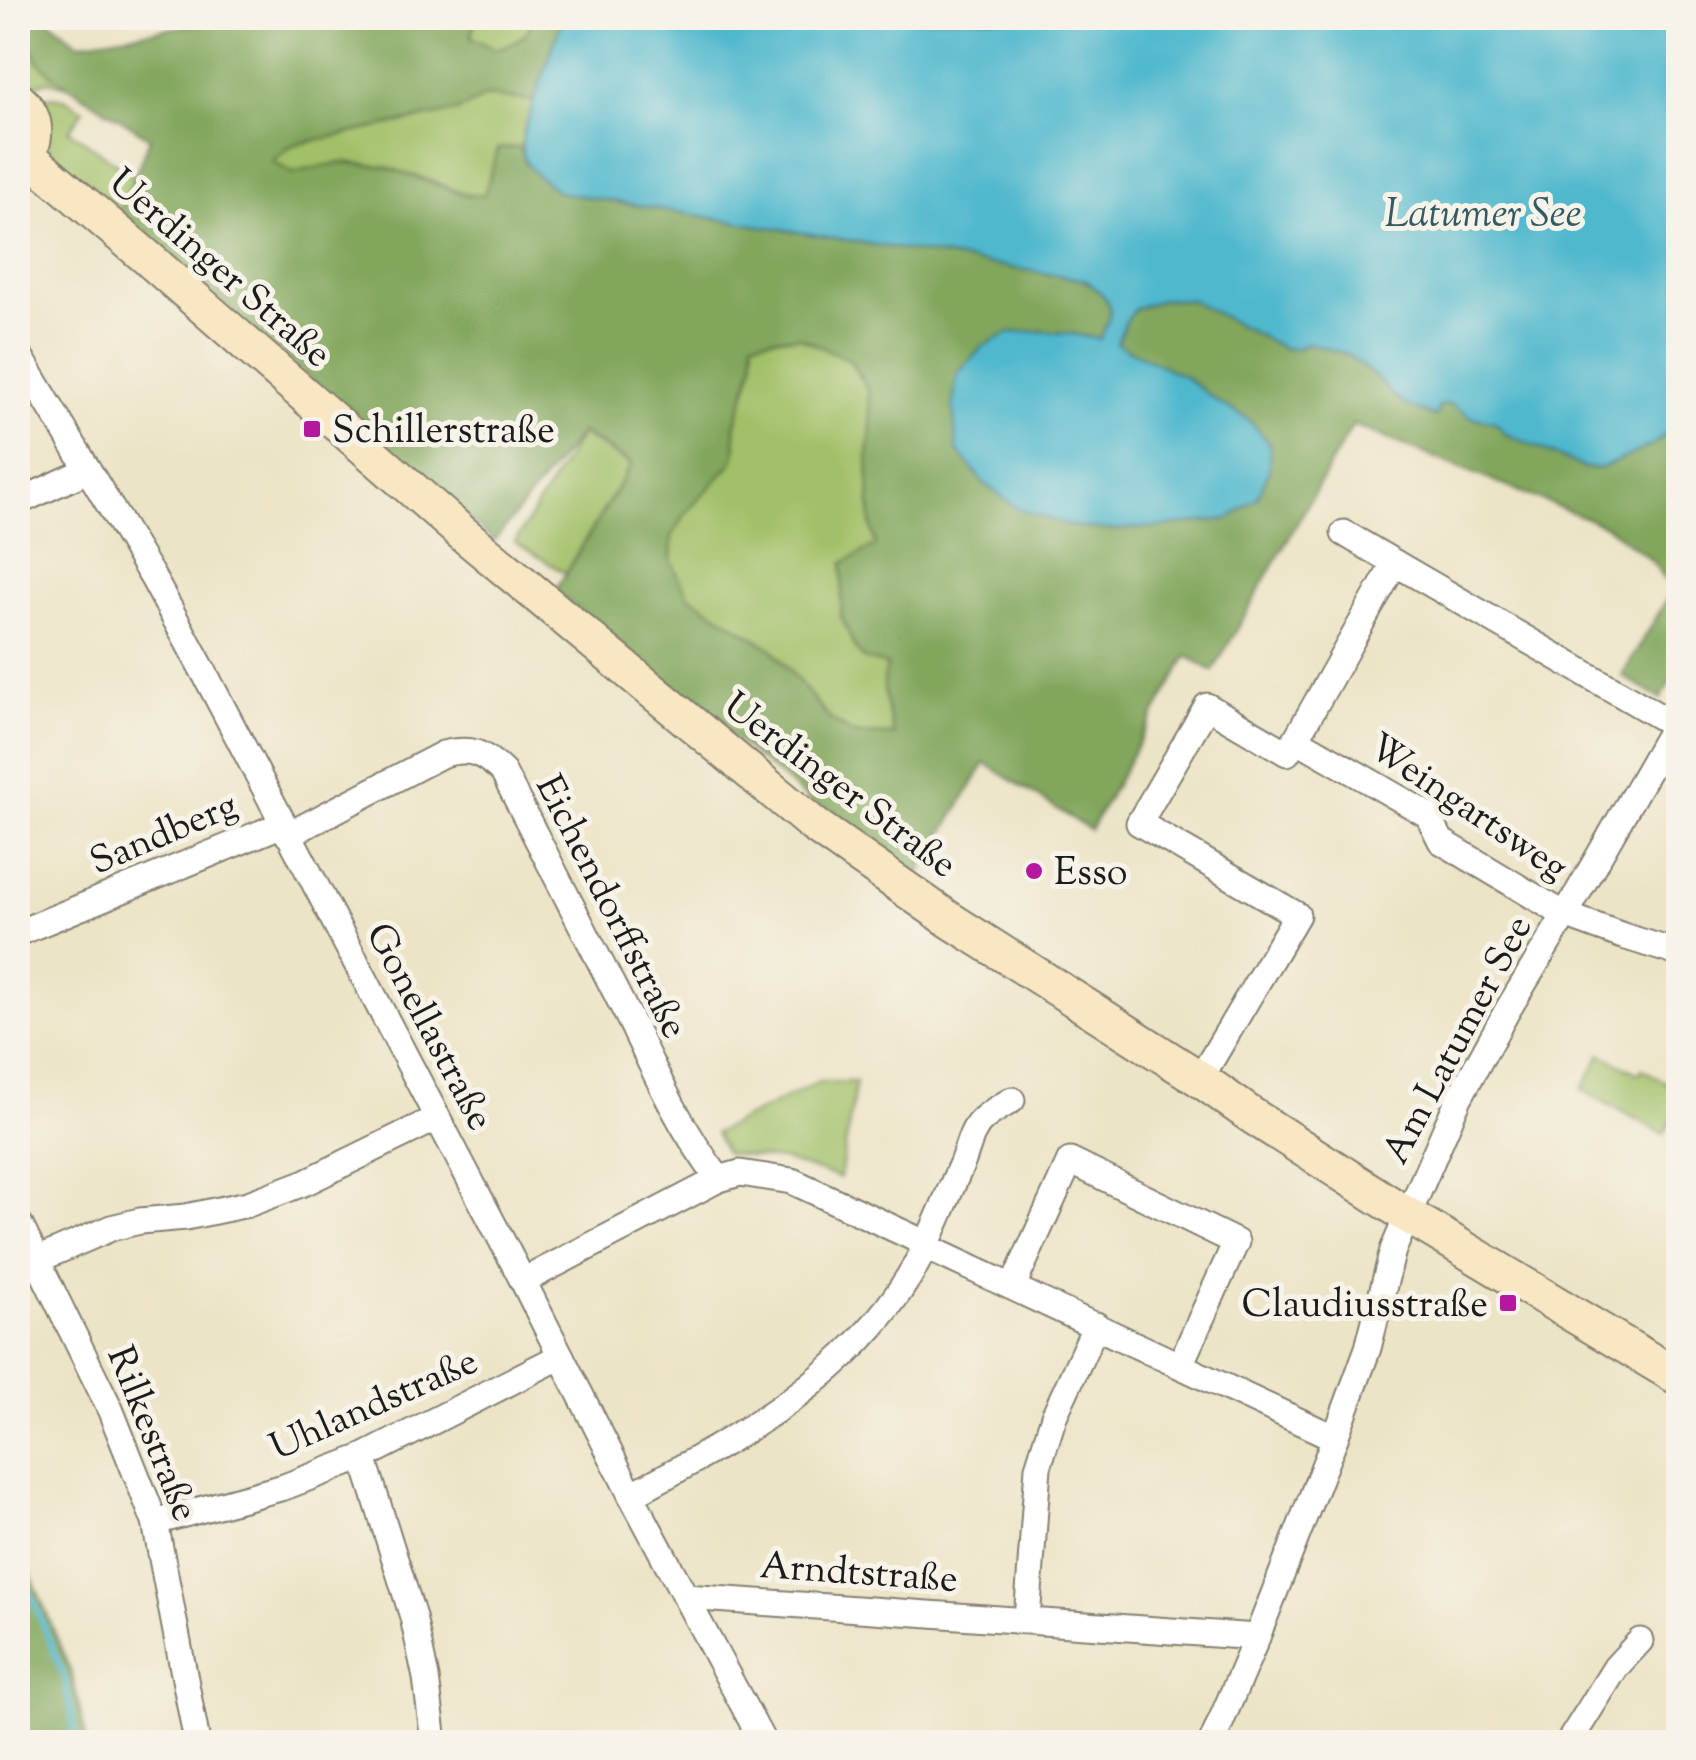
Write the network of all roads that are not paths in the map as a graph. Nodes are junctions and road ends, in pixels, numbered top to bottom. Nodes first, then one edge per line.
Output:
1 (18, 100) edge
2 (22, 160) edge
3 (18, 353) edge
4 (88, 470) junction
5 (18, 502) edge
6 (1344, 533) dead end
7 (1395, 563) junction
8 (1296, 739) junction
9 (1671, 748) edge
10 (285, 829) junction
11 (1565, 915) junction
12 (18, 934) edge
13 (1678, 953) edge
14 (1200, 1079) junction
15 (1012, 1100) dead end
16 (438, 1118) junction
17 (718, 1179) junction
18 (1407, 1214) junction
19 (18, 1222) edge
20 (926, 1246) junction
21 (36, 1260) junction
22 (522, 1281) junction
23 (1012, 1286) junction
24 (1096, 1325) junction
25 (560, 1356) junction
26 (1180, 1364) junction
27 (1678, 1377) edge
28 (1335, 1438) junction
29 (363, 1457) junction
30 (631, 1495) junction
31 (155, 1522) junction
32 (686, 1596) junction
33 (1027, 1620) junction
34 (1257, 1638) junction
35 (1640, 1641) dead end
36 (197, 1742) edge
37 (434, 1742) edge
38 (763, 1742) edge
39 (1212, 1742) edge
40 (1569, 1742) edge

1 - 2 street, Uerdinger Straße
2 - 14 street, Uerdinger Straße
3 - 4 street, Gonellastraße
4 - 5 street
4 - 10 street, Gonellastraße
6 - 7 street, Am Latumer See
7 - 8 street
7 - 9 street, Am Latumer See
8 - 11 street, Weingartsweg
8 - 14 street, Weingartsweg
9 - 11 street, Am Latumer See
10 - 12 street, Sandberg
10 - 16 street, Gonellastraße
10 - 17 street, Eichendorffstraße
11 - 13 street, Weingartsweg
11 - 18 street, Am Latumer See
14 - 18 street, Uerdinger Straße
15 - 20 street
16 - 21 street
16 - 22 street, Gonellastraße
17 - 20 street
17 - 22 street
18 - 27 street, Uerdinger Straße
18 - 28 street
19 - 21 street, Rilkestraße
20 - 23 street
20 - 30 street
21 - 31 street, Rilkestraße
22 - 25 street, Gonellastraße
23 - 24 street
23 - 26 street
24 - 26 street
24 - 33 street
25 - 29 street, Uhlandstraße
25 - 30 street, Gonellastraße
26 - 28 street
28 - 34 street
29 - 31 street, Uhlandstraße
29 - 37 street
30 - 32 street, Gonellastraße
31 - 36 street, Rilkestraße
32 - 33 street, Arndtstraße
32 - 38 street, Gonellastraße
33 - 34 street, Arndtstraße
34 - 39 street
35 - 40 street

